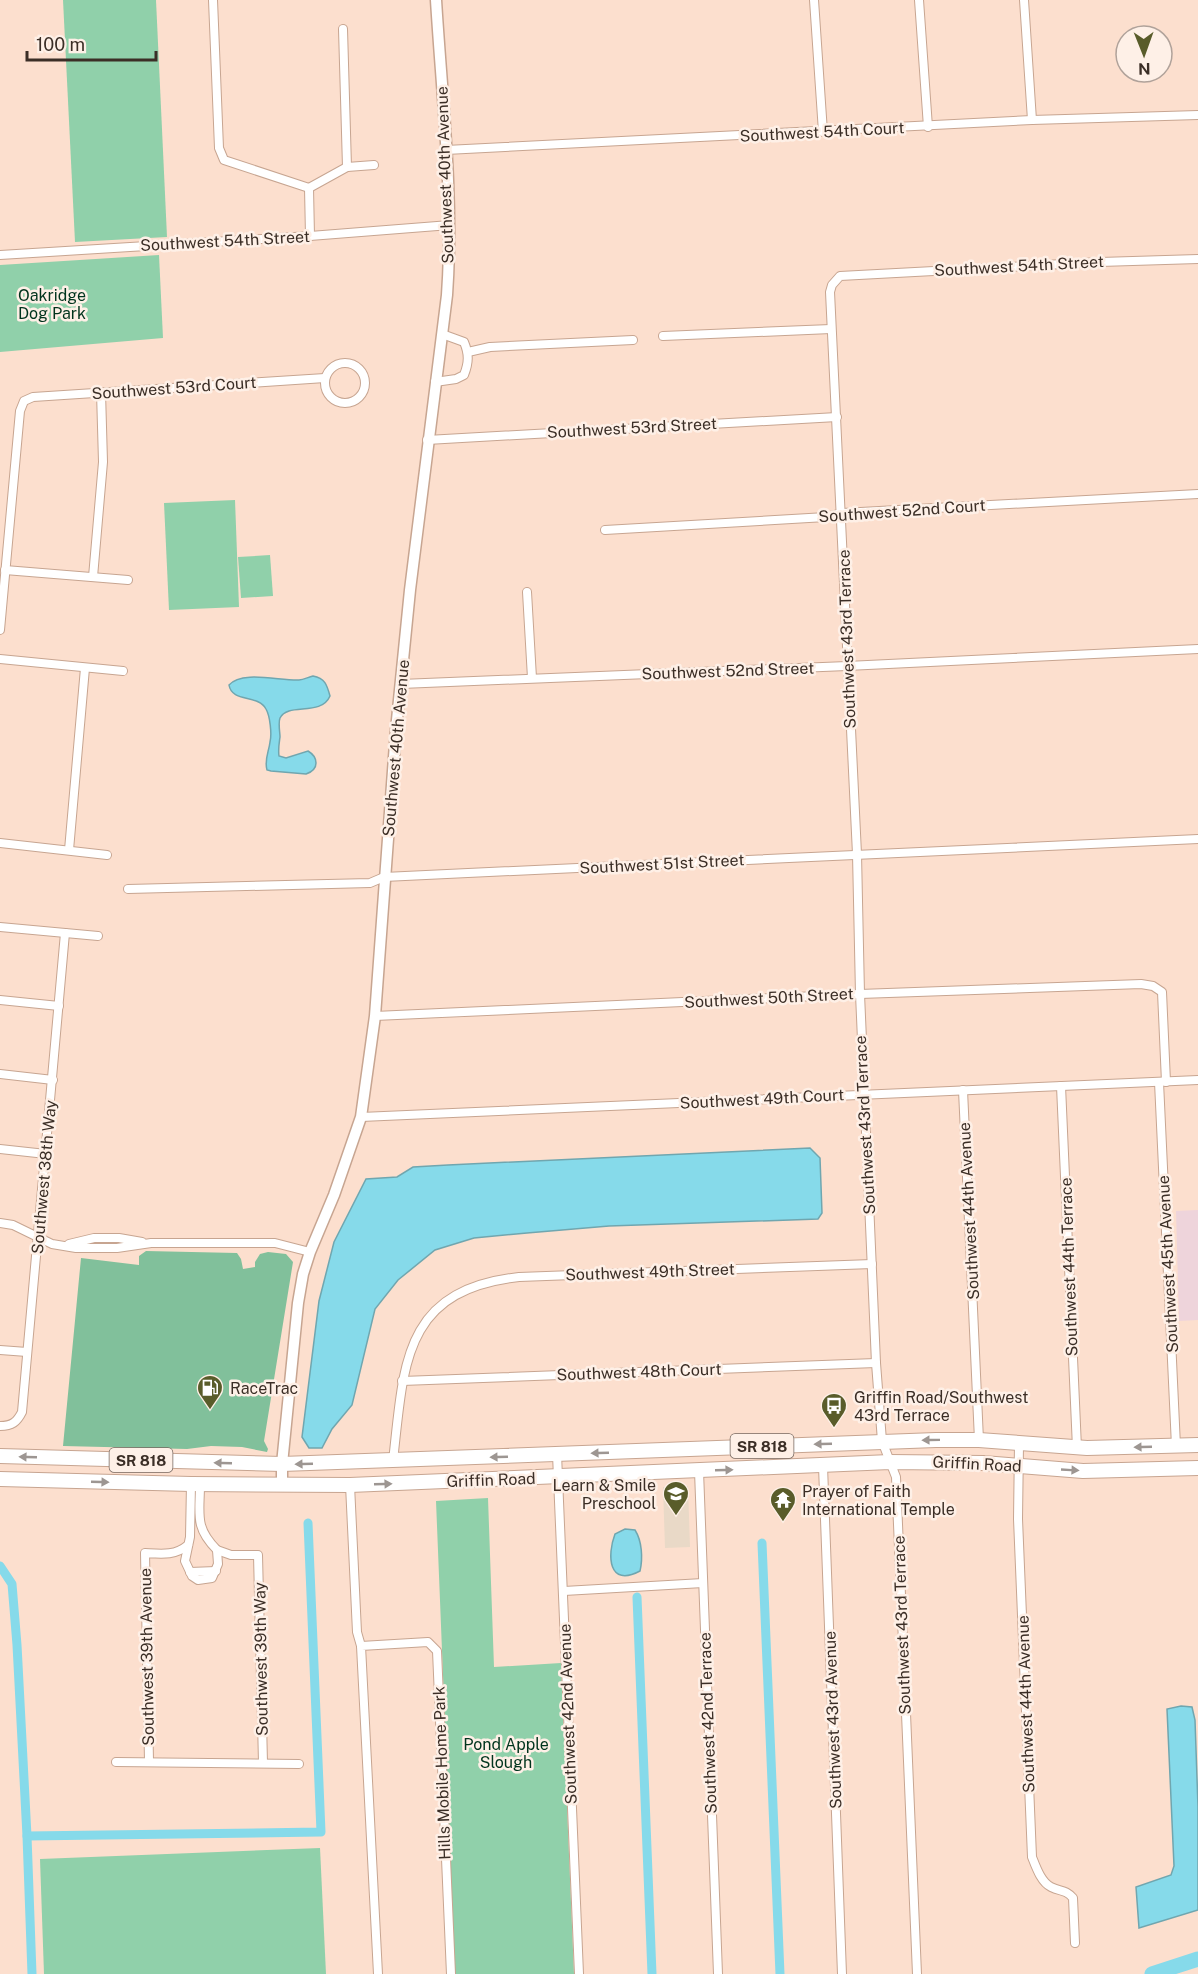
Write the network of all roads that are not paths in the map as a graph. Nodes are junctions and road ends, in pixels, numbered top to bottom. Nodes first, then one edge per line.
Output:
1 (213, 0) edge
2 (436, 0) edge
3 (813, 0) edge
4 (919, 0) edge
5 (1024, 0) edge
6 (343, 29) dead end
7 (1198, 115) edge
8 (1032, 120) junction
9 (928, 127) junction
10 (823, 132) junction
11 (446, 150) junction
12 (374, 165) dead end
13 (347, 166) junction
14 (309, 188) junction
15 (450, 225) junction
16 (310, 237) junction
17 (0, 255) edge
18 (1198, 259) edge
19 (840, 276) joint
20 (831, 329) junction
21 (442, 334) junction
22 (663, 336) dead end
23 (633, 340) dead end
24 (468, 352) junction
25 (325, 378) junction
26 (435, 382) junction
27 (101, 392) junction
28 (837, 417) junction
29 (427, 440) junction
30 (1198, 494) edge
31 (842, 513) junction
32 (605, 530) dead end
33 (5, 570) junction
34 (93, 576) junction
35 (128, 580) dead end
36 (527, 592) dead end
37 (0, 630) edge
38 (1198, 649) edge
39 (0, 659) edge
40 (847, 666) junction
41 (85, 668) junction
42 (123, 671) dead end
43 (532, 678) junction
44 (402, 684) junction
45 (1198, 839) edge
46 (0, 843) edge
47 (69, 850) junction
48 (857, 854) junction
49 (107, 855) dead end
50 (384, 877) junction
51 (128, 889) dead end
52 (0, 927) edge
53 (65, 933) junction
54 (98, 936) dead end
55 (1162, 992) joint
56 (860, 994) junction
57 (0, 1000) edge
58 (59, 1006) junction
59 (375, 1016) junction
60 (0, 1074) edge
61 (53, 1080) junction
62 (1198, 1080) edge
63 (1162, 1082) junction
64 (1061, 1086) junction
65 (963, 1090) junction
66 (864, 1094) junction
67 (361, 1117) junction
68 (0, 1149) edge
69 (46, 1154) junction
70 (0, 1223) edge
71 (39, 1238) junction
72 (310, 1252) junction
73 (872, 1264) junction
74 (0, 1350) edge
75 (27, 1352) junction
76 (876, 1363) junction
77 (402, 1381) junction
78 (0, 1426) edge
79 (979, 1440) junction
80 (882, 1441) junction
81 (1019, 1443) junction
82 (1198, 1445) edge
83 (1176, 1446) junction
84 (1077, 1448) junction
85 (557, 1454) junction
86 (0, 1456) edge
87 (393, 1461) junction
88 (890, 1462) junction
89 (282, 1464) junction
90 (823, 1466) junction
91 (1018, 1466) junction
92 (1198, 1468) edge
93 (699, 1471) junction
94 (558, 1477) junction
95 (0, 1479) edge
96 (195, 1484) junction
97 (282, 1485) junction
98 (350, 1485) junction
99 (188, 1545) junction
100 (217, 1550) junction
101 (172, 1554) junction
102 (231, 1555) junction
103 (185, 1561) junction
104 (217, 1568) junction
105 (703, 1583) junction
106 (564, 1591) junction
107 (362, 1646) junction
108 (116, 1761) dead end
109 (149, 1761) junction
110 (263, 1763) junction
111 (299, 1764) dead end
112 (1075, 1943) dead end
113 (378, 1974) edge
114 (451, 1974) edge
115 (579, 1974) edge
116 (718, 1974) edge
117 (842, 1974) edge
118 (917, 1974) edge

1 - 14 street
2 - 11 street, Southwest 40th Avenue
3 - 10 street
4 - 9 street
5 - 8 street
6 - 13 street
7 - 8 street, Southwest 54th Court
8 - 9 street, Southwest 54th Court
9 - 10 street, Southwest 54th Court
10 - 11 street, Southwest 54th Court
11 - 15 street, Southwest 40th Avenue
12 - 13 street
13 - 14 street
14 - 16 street
15 - 16 street, Southwest 54th Street
15 - 21 street, Southwest 40th Avenue
16 - 17 street, Southwest 54th Street
18 - 19 street, Southwest 54th Street
19 - 20 street, Southwest 43rd Terrace
20 - 22 street
20 - 28 street, Southwest 43rd Terrace
21 - 24 street
21 - 26 street, Southwest 40th Avenue
23 - 24 street
24 - 26 street
25 - 25 street, Southwest 53rd Court
25 - 27 street, Southwest 53rd Court
26 - 29 street, Southwest 40th Avenue
27 - 33 street, Southwest 53rd Court
27 - 34 street
28 - 29 street, Southwest 53rd Street
28 - 31 street, Southwest 43rd Terrace
29 - 44 street, Southwest 40th Avenue
30 - 31 street, Southwest 52nd Court
31 - 32 street, Southwest 52nd Court
31 - 40 street, Southwest 43rd Terrace
33 - 34 street
33 - 37 street
34 - 35 street
36 - 43 street
38 - 40 street, Southwest 52nd Street
39 - 41 street
40 - 43 street, Southwest 52nd Street
40 - 48 street, Southwest 43rd Terrace
41 - 42 street
41 - 47 street
43 - 44 street, Southwest 52nd Street
44 - 50 street, Southwest 40th Avenue
45 - 48 street, Southwest 51st Street
46 - 47 street
47 - 49 street
48 - 50 street, Southwest 51st Street
48 - 56 street, Southwest 43rd Terrace
50 - 51 street, Southwest 51st Street
50 - 59 street, Southwest 40th Avenue
52 - 53 street
53 - 54 street
53 - 58 street, Southwest 38th Way
55 - 56 street, Southwest 50th Street
55 - 63 street, Southwest 45th Avenue
56 - 59 street, Southwest 50th Street
56 - 66 street, Southwest 43rd Terrace
57 - 58 street
58 - 61 street, Southwest 38th Way
59 - 67 street, Southwest 40th Avenue
60 - 61 street
61 - 69 street, Southwest 38th Way
62 - 63 street, Southwest 49th Court
63 - 64 street, Southwest 49th Court
63 - 83 street, Southwest 45th Avenue
64 - 65 street, Southwest 49th Court
64 - 84 street, Southwest 44th Terrace
65 - 66 street, Southwest 49th Court
65 - 79 street, Southwest 44th Avenue
66 - 67 street, Southwest 49th Court
66 - 73 street, Southwest 43rd Terrace
67 - 72 street, Southwest 40th Avenue
68 - 69 street
69 - 71 street, Southwest 38th Way
70 - 71 street
71 - 72 street
71 - 75 street, Southwest 38th Way
72 - 89 street, Southwest 40th Avenue
73 - 76 street, Southwest 43rd Terrace
73 - 77 street, Southwest 49th Street
74 - 75 street
75 - 78 street, Southwest 38th Way
76 - 77 street, Southwest 48th Court
76 - 80 street, Southwest 43rd Terrace
77 - 87 street
79 -> 80 main road, Griffin Road / SR 818
79 - 81 main road, Griffin Road / SR 818
80 -> 85 main road, Griffin Road / SR 818
80 - 88 street, Southwest 43rd Terrace
81 - 84 main road, Griffin Road / SR 818
81 - 91 street, Southwest 44th Avenue
82 - 83 main road, Griffin Road / SR 818
83 -> 84 main road, Griffin Road / SR 818
85 -> 87 main road, Griffin Road / SR 818
85 - 94 street, Southwest 42nd Avenue
89 -> 86 main road, Griffin Road / SR 818
87 -> 89 main road, Griffin Road / SR 818
88 - 90 main road, Griffin Road / SR 818
88 - 91 main road, Griffin Road / SR 818
88 - 118 street, Southwest 43rd Terrace
89 - 97 street, Southwest 40th Avenue
93 -> 90 main road, Griffin Road / SR 818
90 - 117 street, Southwest 43rd Avenue
91 -> 92 main road, Griffin Road / SR 818
91 - 112 street, Southwest 44th Avenue
93 - 94 main road, Griffin Road / SR 818
93 - 105 street, Southwest 42nd Terrace
98 -> 94 main road, Griffin Road / SR 818
94 - 106 street, Southwest 42nd Avenue
95 -> 96 main road, Griffin Road / SR 818
96 - 97 main road, Griffin Road / SR 818
96 - 99 street
96 - 100 street
97 - 98 main road, Griffin Road / SR 818
98 - 107 street
99 - 101 street
99 - 103 street
100 - 102 street
100 - 104 street
101 - 103 street
101 - 109 street, Southwest 39th Avenue
102 - 104 street
102 - 110 street, Southwest 39th Way
103 - 104 street
105 - 106 street
105 - 116 street, Southwest 42nd Terrace
106 - 115 street, Southwest 42nd Avenue
107 - 113 street
107 - 114 street, Hills Mobile Home Park
108 - 109 street
109 - 110 street
110 - 111 street

